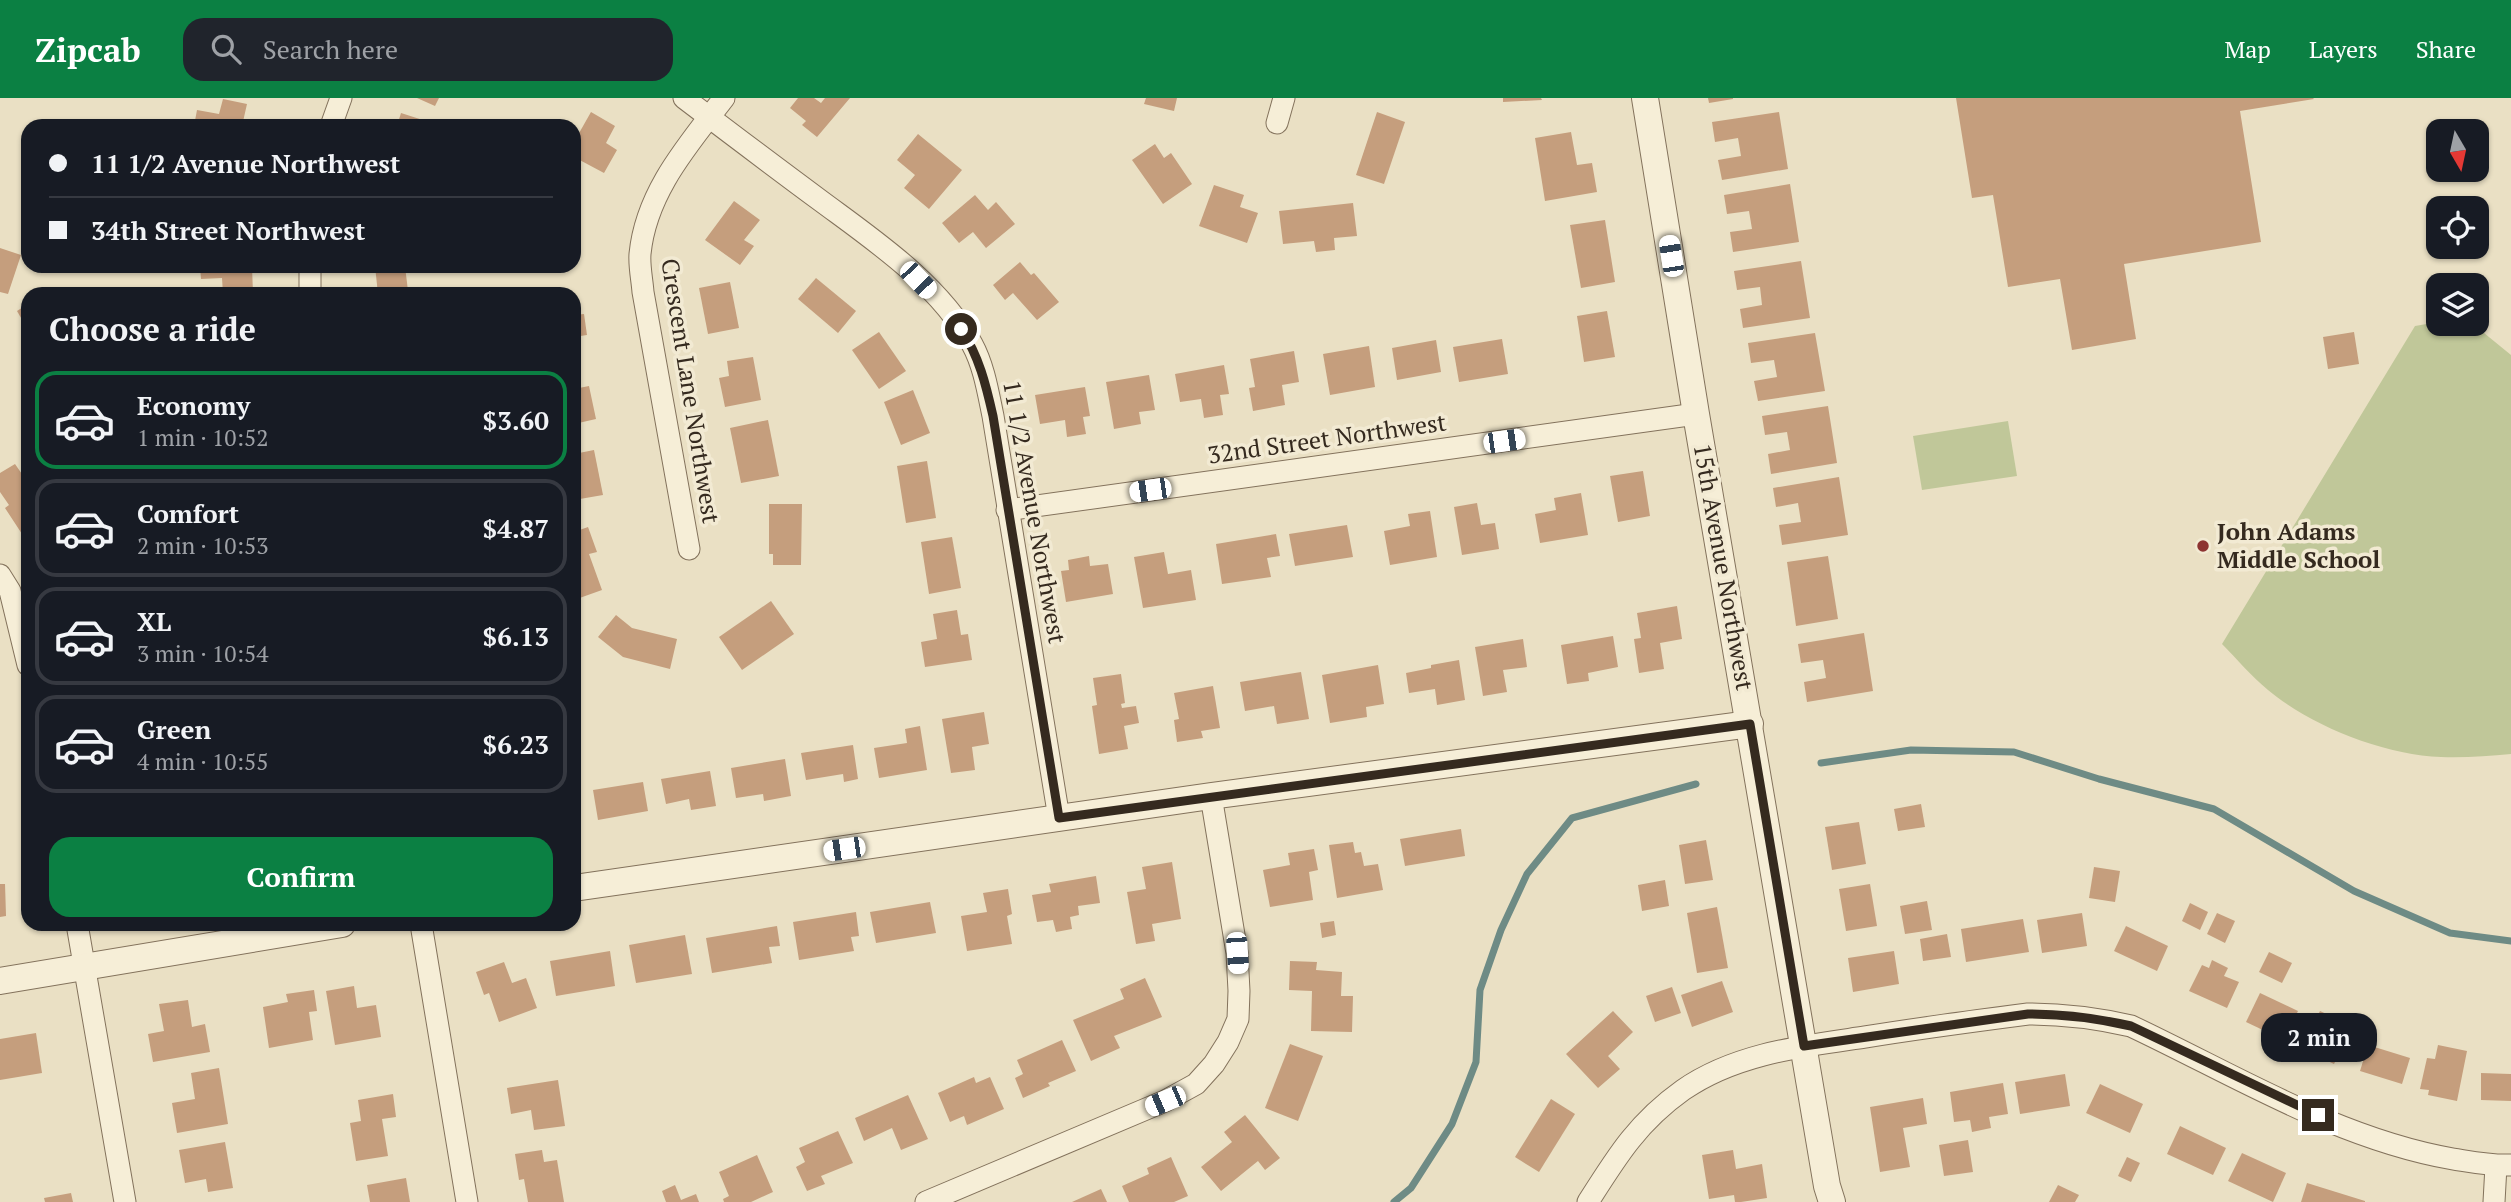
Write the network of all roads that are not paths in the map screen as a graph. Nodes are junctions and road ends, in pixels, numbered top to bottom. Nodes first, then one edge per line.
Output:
1 (341, 98) edge
2 (684, 98) edge
3 (724, 98) edge
4 (1284, 98) edge
5 (1645, 98) edge
6 (709, 117) junction
7 (334, 119) edge
8 (1277, 123) dead end
9 (1696, 414) junction
10 (1007, 510) junction
11 (689, 549) dead end
12 (0, 575) edge
13 (21, 636) edge
14 (1750, 724) junction
15 (1212, 796) junction
16 (1059, 818) junction
17 (581, 887) edge
18 (78, 931) edge
19 (300, 931) edge
20 (422, 931) edge
21 (85, 967) junction
22 (0, 981) edge
23 (1804, 1046) junction
24 (2503, 1166) edge
25 (125, 1202) edge
26 (467, 1202) edge
27 (926, 1202) edge
28 (1588, 1202) edge
29 (1832, 1202) edge
30 (2494, 1202) edge

1 - 7 street
2 - 6 street, 11 1/2 Avenue Northwest
3 - 6 street, Crescent Lane Northwest
4 - 8 street
5 - 9 street, 15th Avenue Northwest
6 - 10 street, 11 1/2 Avenue Northwest
6 - 11 street, Crescent Lane Northwest
9 - 10 street, 32nd Street Northwest
9 - 14 street, 15th Avenue Northwest
10 - 16 street, 11 1/2 Avenue Northwest
12 - 13 street
14 - 15 street
14 - 23 street, 15th Avenue Northwest
15 - 16 street
15 - 27 street
16 - 17 street
18 - 21 street
19 - 21 street
20 - 26 street
21 - 22 street
21 - 25 street
23 - 24 street
23 - 28 street
23 - 29 street, 15th Avenue Northwest
24 - 30 street

